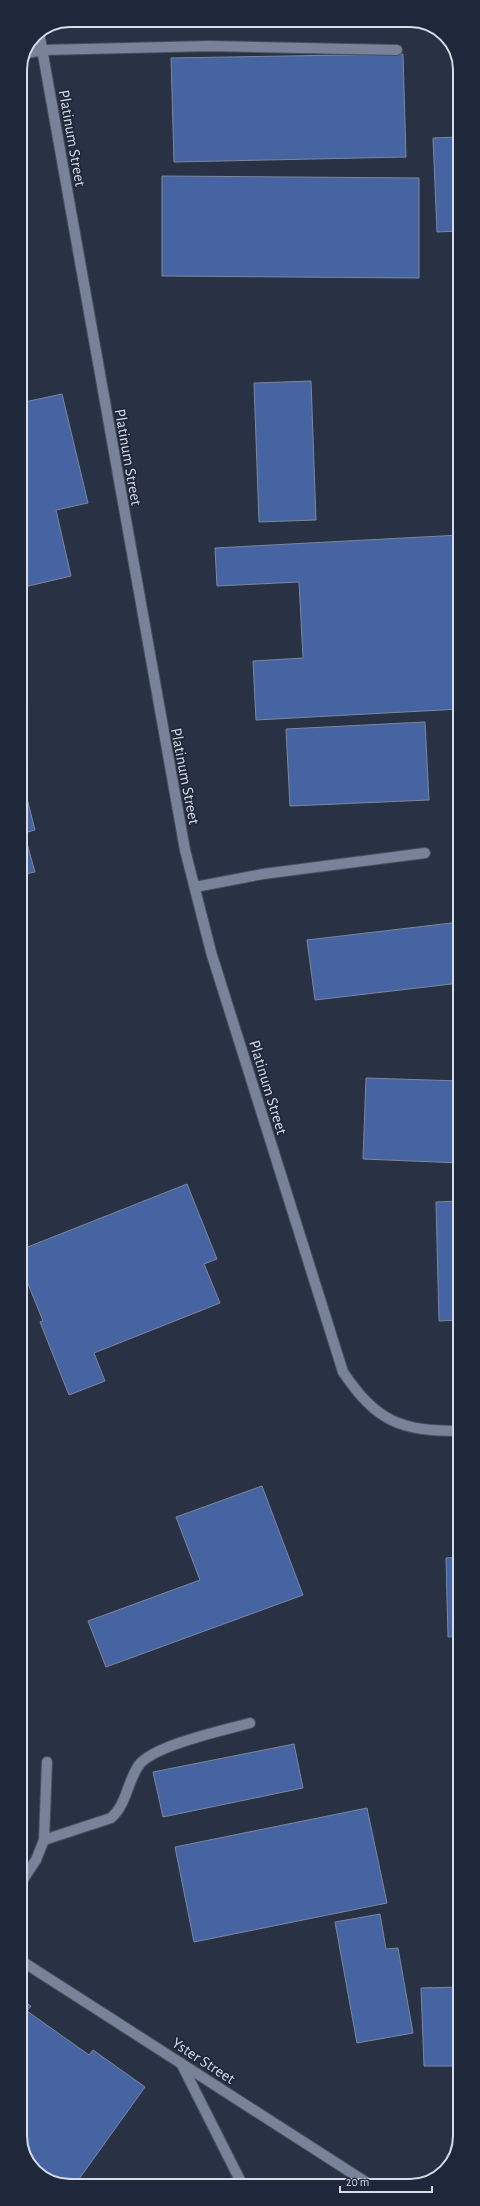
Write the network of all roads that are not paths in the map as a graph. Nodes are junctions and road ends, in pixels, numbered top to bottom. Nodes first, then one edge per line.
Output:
1 (40, 38) edge
2 (42, 50) junction
3 (397, 50) dead end
4 (30, 52) edge
5 (425, 853) dead end
6 (194, 887) junction
7 (453, 1431) edge
8 (250, 1723) dead end
9 (47, 1762) dead end
10 (44, 1840) junction
11 (27, 1874) edge
12 (27, 1964) edge
13 (182, 2063) junction
14 (240, 2179) edge
15 (361, 2179) edge

1 - 2 street, Platinum Street
2 - 3 street
2 - 4 street
2 - 6 street, Platinum Street
5 - 6 street
6 - 7 street, Platinum Street
8 - 10 street
9 - 10 street
10 - 11 street
12 - 13 street, Yster Street
13 - 14 street
13 - 15 street, Yster Street

